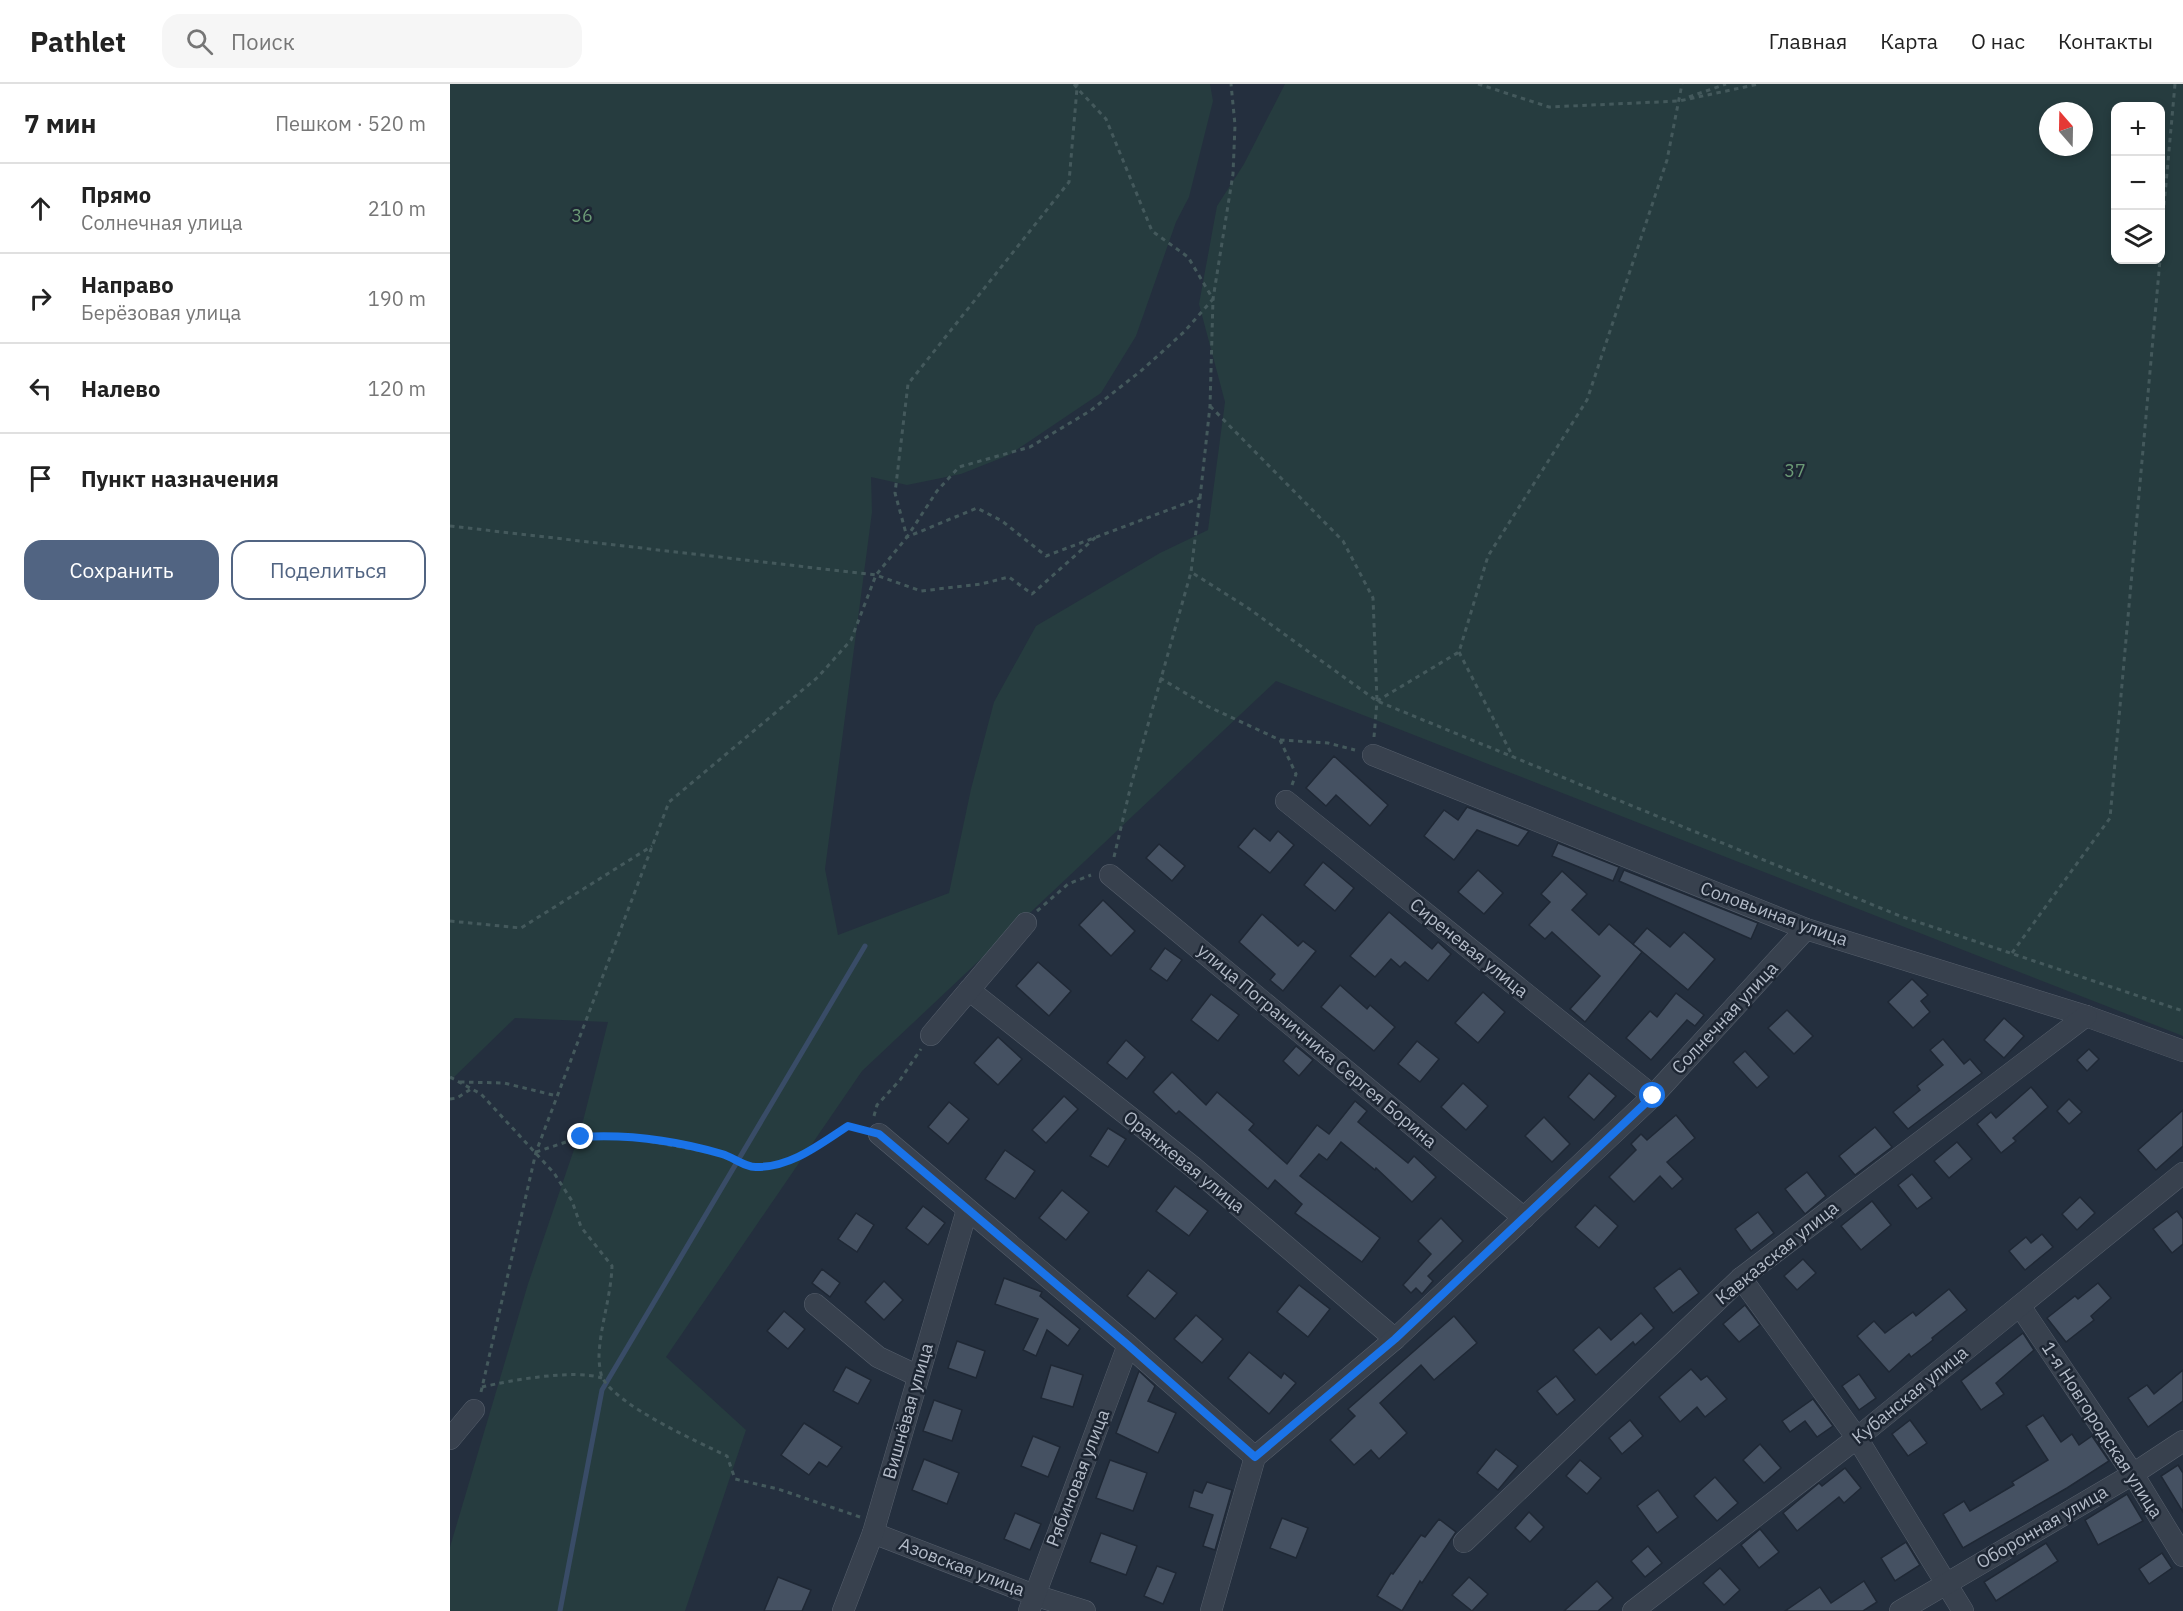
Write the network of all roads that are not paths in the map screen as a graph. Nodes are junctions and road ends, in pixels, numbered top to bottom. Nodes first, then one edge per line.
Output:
1 (1373, 755) road end
2 (1286, 801) road end
3 (1110, 874) road end
4 (1026, 922) road end
5 (1806, 929) junction
6 (969, 990) junction
7 (2086, 1016) junction
8 (931, 1035) road end
9 (2183, 1052) edge
10 (1653, 1096) junction
11 (879, 1134) road end
12 (2183, 1173) edge
13 (967, 1210) junction
14 (1524, 1218) junction
15 (1741, 1278) junction
16 (815, 1304) dead end
17 (2019, 1306) junction
18 (1395, 1339) junction
19 (1128, 1345) junction
20 (918, 1376) junction
21 (474, 1410) road end
22 (1857, 1438) junction
23 (450, 1439) edge
24 (2183, 1441) edge
25 (1255, 1457) junction
26 (2133, 1474) junction
27 (874, 1528) junction
28 (1464, 1542) dead end
29 (2183, 1556) edge
30 (1947, 1583) junction
31 (1031, 1603) edge
32 (843, 1611) edge
33 (1085, 1611) edge
34 (1211, 1611) edge
35 (1633, 1611) edge
36 (1900, 1611) edge
37 (1963, 1611) edge

1 - 5 street, Соловьиная улица
2 - 10 street, Сиреневая улица
3 - 14 street, улица Пограничника Сергея Борина
4 - 6 street
5 - 7 street, Соловьиная улица
5 - 10 street, Солнечная улица
6 - 8 street
6 - 18 street, Оранжевая улица
7 - 9 street, Соловьиная улица
7 - 15 street, Кавказская улица
10 - 14 street, Солнечная улица
11 - 13 street
12 - 17 street, Кубанская улица
13 - 19 street
13 - 20 street, Вишнёвая улица
14 - 18 street, Солнечная улица
15 - 22 street
15 - 28 street, Кавказская улица
16 - 20 street
17 - 22 street, Кубанская улица
17 - 26 street, 1-я Новгородская улица
18 - 25 street, Солнечная улица
19 - 25 street
19 - 31 street, Рябиновая улица
20 - 27 street, Вишнёвая улица
21 - 23 street
22 - 30 street
22 - 35 street, Кубанская улица
24 - 26 street, Оборонная улица
25 - 34 street
26 - 29 street, 1-я Новгородская улица
26 - 30 street, Оборонная улица
27 - 31 street, Азовская улица
27 - 32 street, Вишнёвая улица
30 - 36 street, Оборонная улица
30 - 37 street
31 - 33 street, Азовская улица

